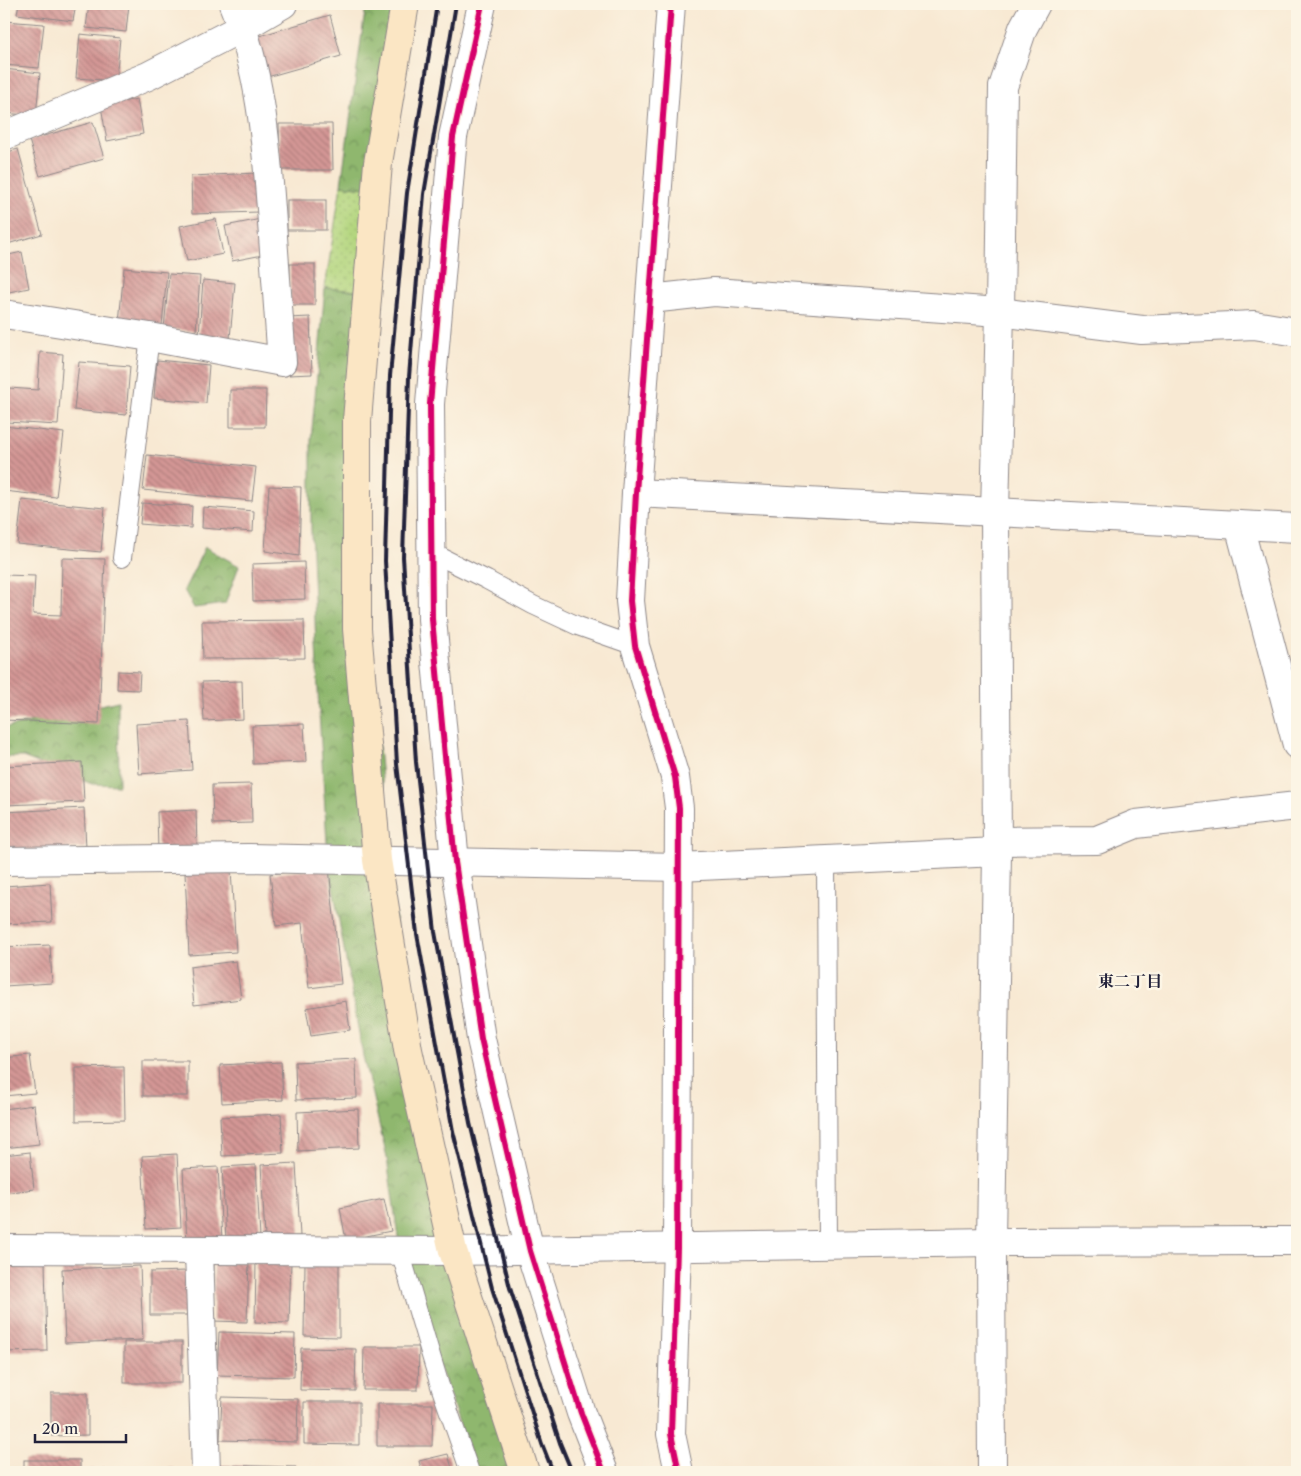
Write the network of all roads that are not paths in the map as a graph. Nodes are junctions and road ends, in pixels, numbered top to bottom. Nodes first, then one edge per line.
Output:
1 (283, 4) edge
2 (405, 4) edge
3 (482, 4) edge
4 (671, 4) edge
5 (1036, 4) edge
6 (238, 15) edge
7 (4, 136) edge
8 (650, 298) junction
9 (1000, 312) junction
10 (4, 314) edge
11 (1297, 332) edge
12 (150, 337) junction
13 (636, 493) junction
14 (995, 512) junction
15 (1238, 525) junction
16 (1297, 528) edge
17 (431, 552) junction
18 (122, 558) dead end
19 (635, 646) junction
20 (1297, 745) edge
21 (1297, 806) edge
22 (997, 846) junction
23 (376, 860) junction
24 (826, 860) junction
25 (4, 861) edge
26 (455, 862) junction
27 (679, 866) junction
28 (1297, 1241) edge
29 (991, 1242) junction
30 (828, 1246) junction
31 (677, 1248) junction
32 (4, 1249) edge
33 (199, 1250) junction
34 (400, 1251) junction
35 (454, 1251) junction
36 (530, 1251) junction
37 (206, 1472) edge
38 (470, 1472) edge
39 (525, 1472) edge
40 (604, 1472) edge
41 (679, 1472) edge
42 (992, 1472) edge

1 - 6 street
2 - 23 street
3 - 17 street
4 - 8 street
5 - 9 street
6 - 7 street
6 - 12 street
8 - 9 street
8 - 13 street
9 - 11 street
9 - 14 street
10 - 12 street
12 - 18 lane
13 - 14 street
13 - 19 street
14 - 15 street
14 - 22 street
15 - 16 street
15 - 20 street
17 - 19 lane
17 - 26 street
19 - 27 street
21 - 22 street
22 - 24 street
22 - 29 street
23 - 25 street
23 - 26 street
23 - 35 street
24 - 27 street
24 - 30 lane
26 - 27 street
26 - 36 street
27 - 31 street
28 - 29 street
29 - 30 street
29 - 42 street
30 - 31 street
31 - 36 street
31 - 41 street
32 - 33 street
33 - 34 street
33 - 37 street
34 - 35 street
34 - 38 lane
35 - 36 street
35 - 39 street
36 - 40 street

